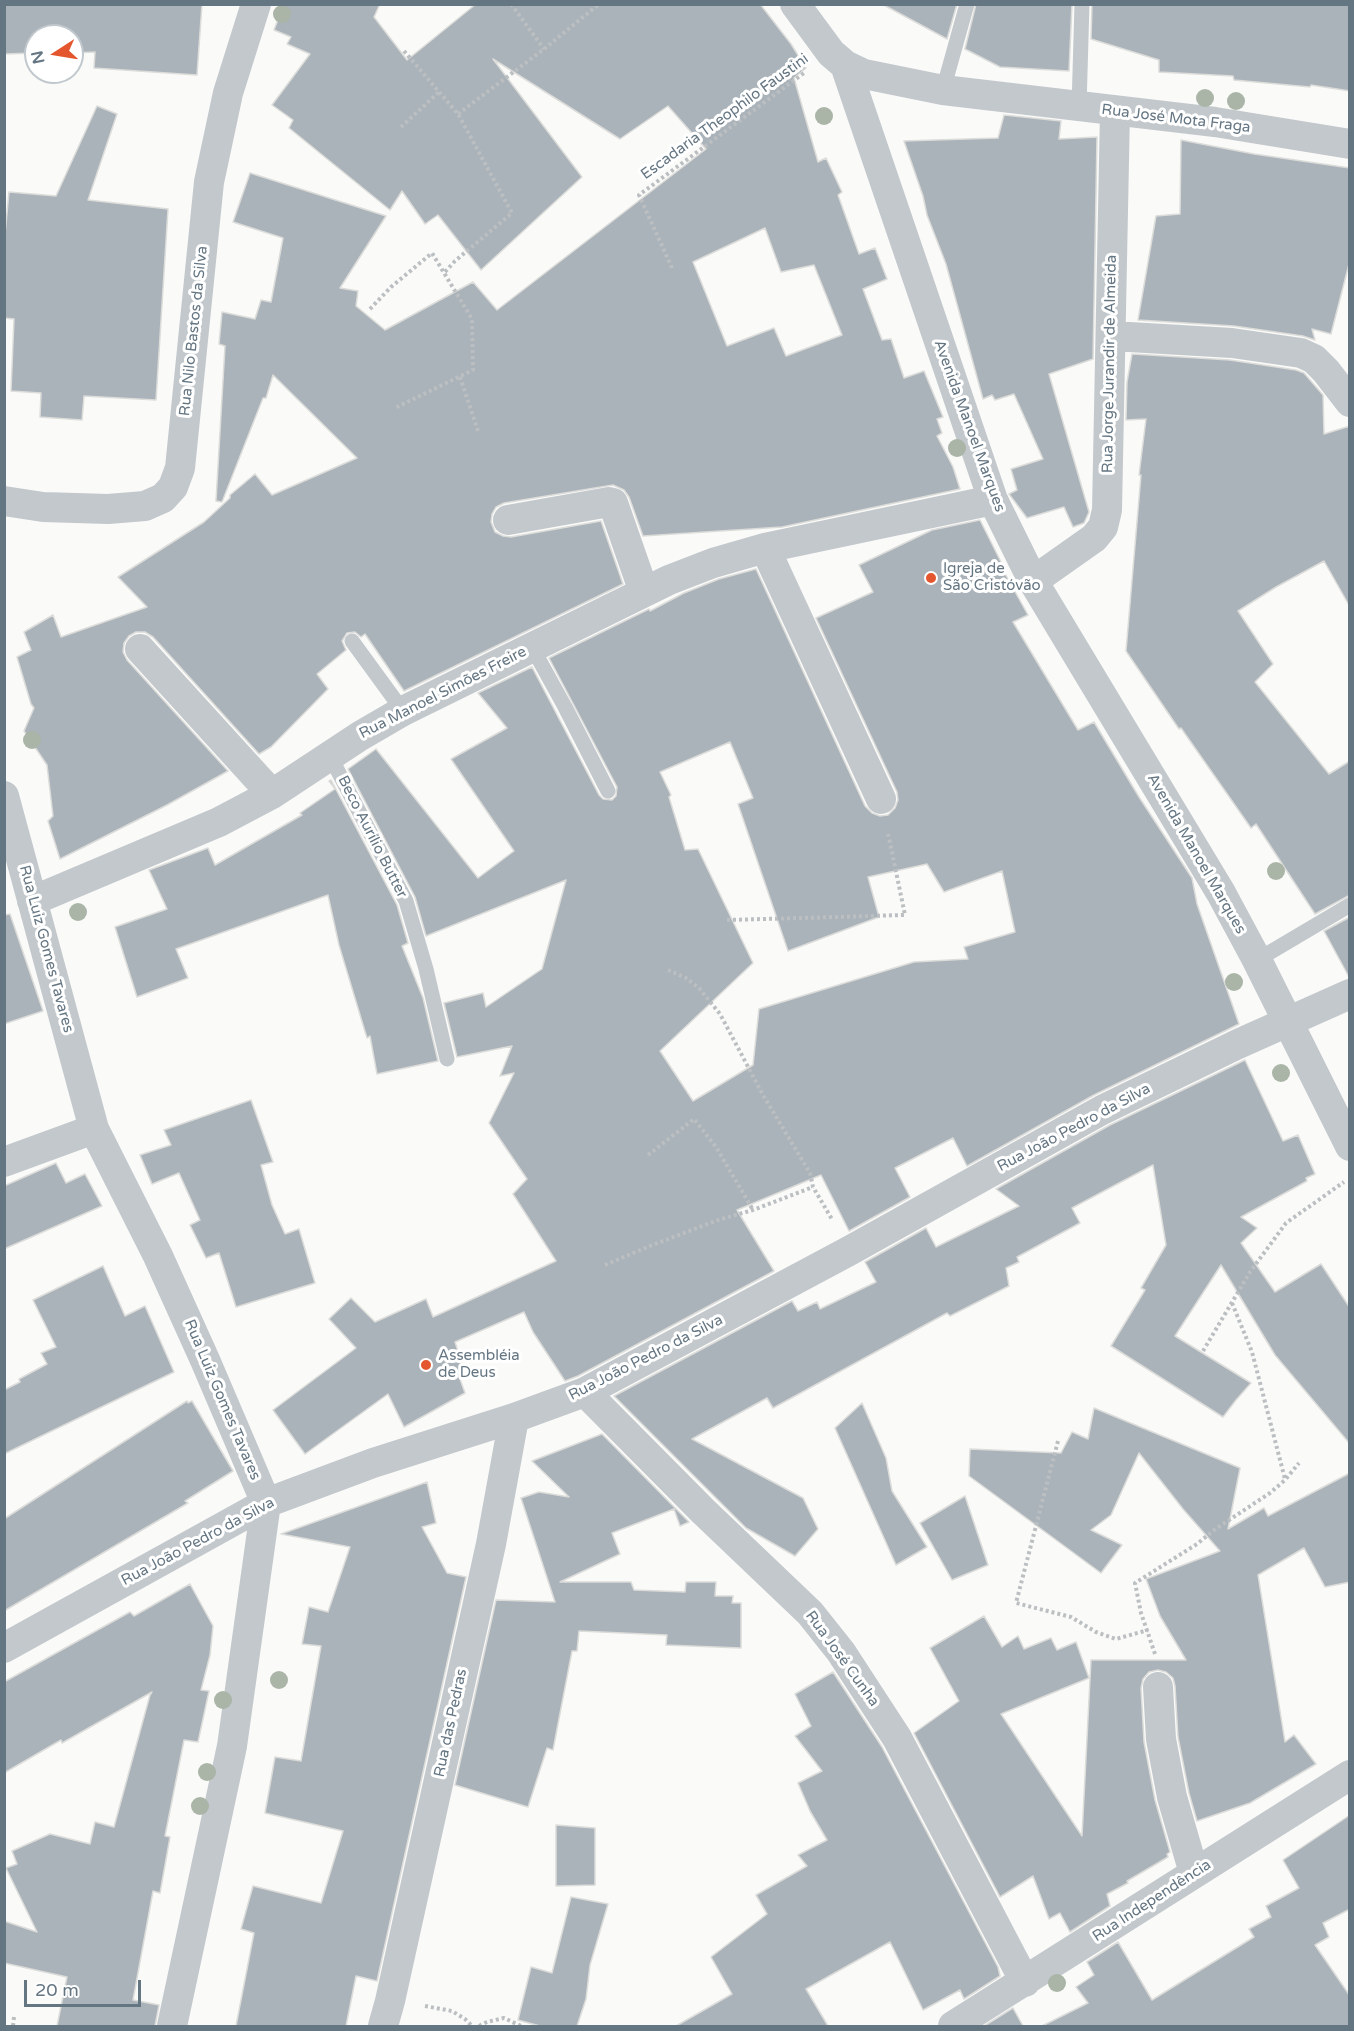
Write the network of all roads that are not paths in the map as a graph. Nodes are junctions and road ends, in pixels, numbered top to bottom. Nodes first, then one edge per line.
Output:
1 (256, 4) edge
2 (795, 4) edge
3 (967, 4) edge
4 (1082, 4) edge
5 (838, 59) junction
6 (943, 90) junction
7 (1079, 107) junction
8 (1115, 111) junction
9 (1350, 144) edge
10 (1112, 336) junction
11 (1350, 402) edge
12 (993, 500) junction
13 (4, 501) edge
14 (508, 520) dead end
15 (765, 548) junction
16 (1033, 582) junction
17 (645, 592) junction
18 (352, 641) dead end
19 (532, 647) junction
20 (140, 649) dead end
21 (403, 711) junction
22 (330, 756) junction
23 (608, 791) dead end
24 (272, 794) junction
25 (4, 796) edge
26 (881, 800) road end
27 (32, 901) junction
28 (1350, 905) edge
29 (1257, 960) junction
30 (1350, 994) edge
31 (1288, 1021) junction
32 (447, 1059) dead end
33 (94, 1129) junction
34 (1350, 1146) edge
35 (4, 1161) edge
36 (585, 1392) junction
37 (514, 1418) junction
38 (266, 1503) junction
39 (4, 1648) edge
40 (1158, 1687) road end
41 (1350, 1774) edge
42 (1194, 1873) junction
43 (1025, 1982) junction
44 (386, 2014) edge
45 (172, 2026) edge
46 (953, 2026) edge

1 - 13 street, Rua Nilo Bastos da Silva
2 - 5 street, Avenida Manoel Marques
3 - 6 lane
4 - 7 lane
5 - 6 street
5 - 12 street, Avenida Manoel Marques
6 - 7 street, Rua José Mota Fraga
7 - 8 street, Rua José Mota Fraga
8 - 9 street, Rua José Mota Fraga
8 - 10 street, Rua Jorge Jurandir de Almeida
10 - 11 street
10 - 16 street, Rua Jorge Jurandir de Almeida
12 - 15 street, Rua Manoel Simões Freire
12 - 16 street, Avenida Manoel Marques
14 - 17 street
15 - 17 street, Rua Manoel Simões Freire
15 - 26 street
16 - 29 street, Avenida Manoel Marques
17 - 19 street, Rua Manoel Simões Freire
18 - 21 lane
19 - 21 street, Rua Manoel Simões Freire
19 - 23 lane
20 - 24 street
21 - 22 street, Rua Manoel Simões Freire
22 - 24 street, Rua Manoel Simões Freire
22 - 32 lane, Beco Aurílio Butter
24 - 27 street, Rua Manoel Simões Freire
25 - 27 street, Rua Luiz Gomes Tavares
27 - 33 street, Rua Luiz Gomes Tavares
28 - 29 lane
29 - 31 street, Avenida Manoel Marques
30 - 31 street
31 - 34 street, Avenida Manoel Marques
31 - 36 street, Rua João Pedro da Silva
33 - 35 street
33 - 38 street, Rua Luiz Gomes Tavares
36 - 37 street, Rua João Pedro da Silva
36 - 43 street, Rua José Cunha
37 - 38 street, Rua João Pedro da Silva
37 - 44 street, Rua das Pedras
38 - 39 street, Rua João Pedro da Silva
38 - 45 street
40 - 42 street
41 - 42 street, Rua Independência
42 - 43 street, Rua Independência
43 - 46 street, Rua Independência

